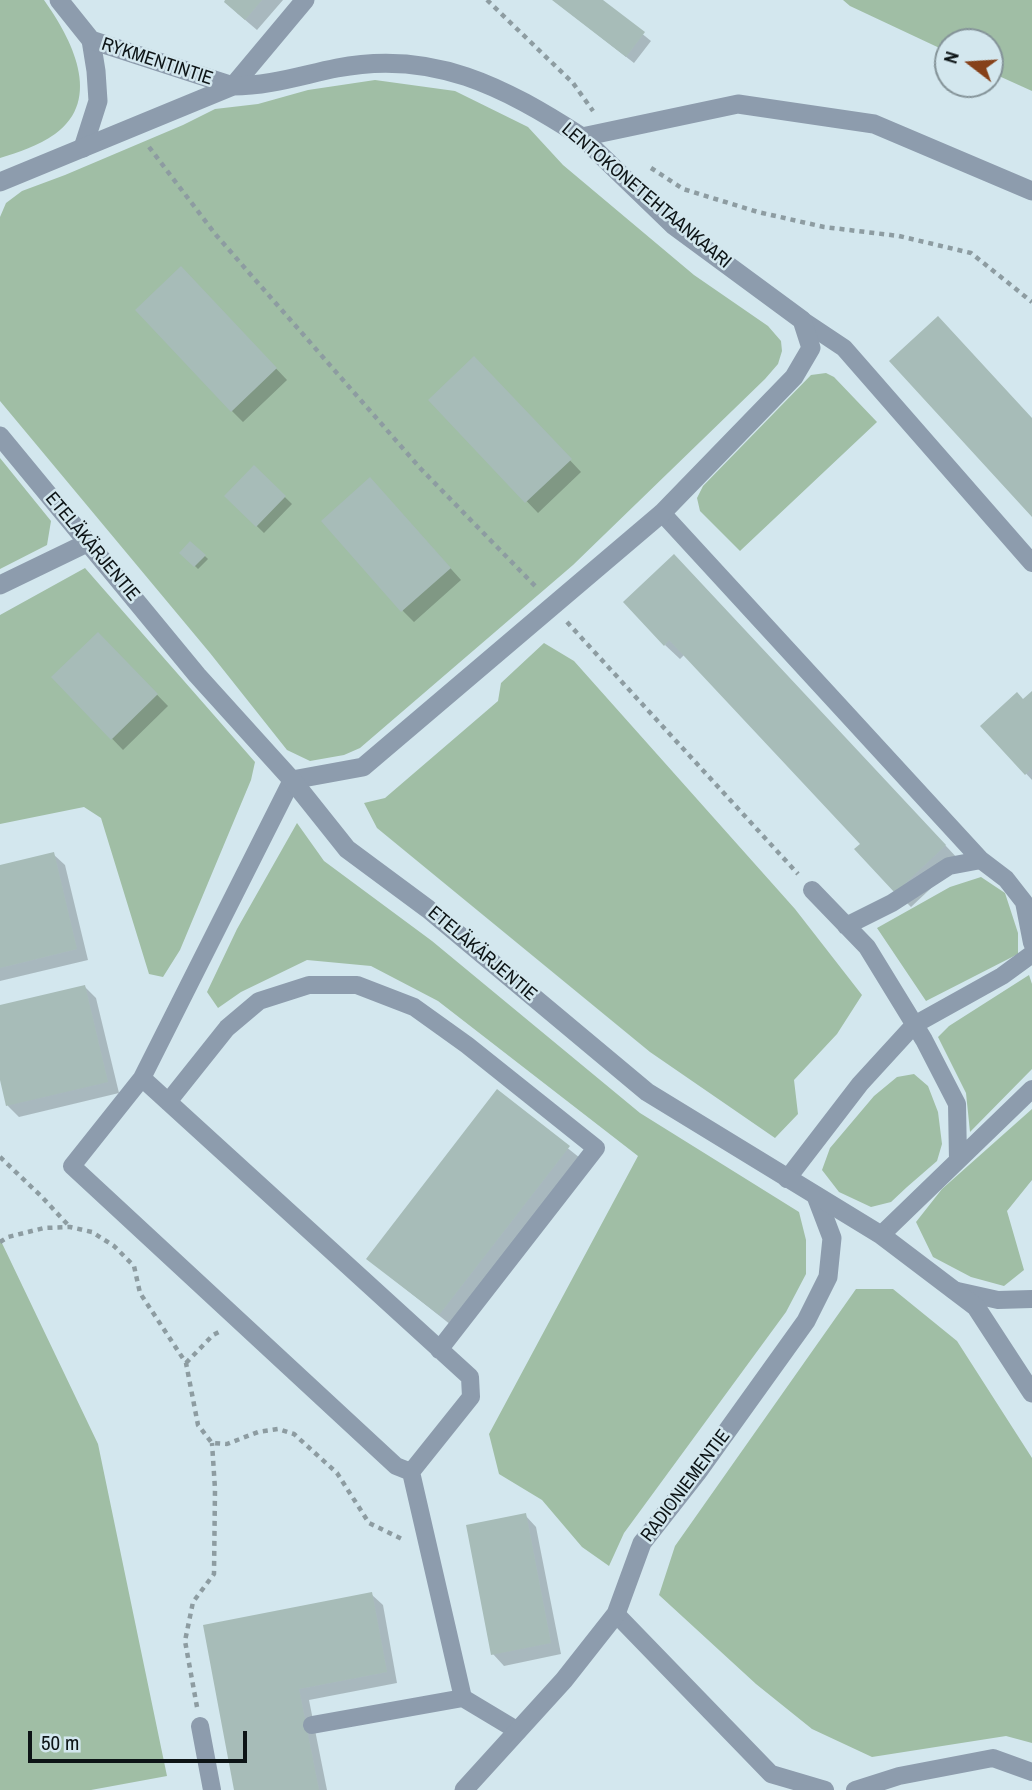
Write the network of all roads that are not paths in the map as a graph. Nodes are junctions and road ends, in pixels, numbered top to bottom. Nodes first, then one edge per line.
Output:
1 (59, 0) edge
2 (305, 0) edge
3 (91, 40) junction
4 (233, 86) junction
5 (582, 136) junction
6 (83, 148) junction
7 (0, 182) edge
8 (1032, 191) edge
9 (802, 320) junction
10 (0, 436) edge
11 (662, 513) junction
12 (89, 542) junction
13 (1032, 563) edge
14 (0, 585) edge
15 (292, 780) junction
16 (981, 860) junction
17 (813, 890) road end
18 (846, 926) junction
19 (1032, 943) edge
20 (1032, 954) edge
21 (914, 1025) junction
22 (142, 1078) junction
23 (1032, 1089) edge
24 (168, 1102) junction
25 (958, 1160) junction
26 (787, 1179) junction
27 (816, 1196) junction
28 (881, 1235) junction
29 (950, 1289) junction
30 (1032, 1299) edge
31 (439, 1350) junction
32 (1032, 1392) edge
33 (411, 1472) junction
34 (616, 1614) junction
35 (463, 1698) junction
36 (312, 1725) dead end
37 (200, 1726) road end
38 (518, 1731) junction
39 (1032, 1772) edge
40 (212, 1790) edge
41 (464, 1790) edge
42 (825, 1790) edge
43 (855, 1790) edge

1 - 3 street, RYKMENTINTIE
2 - 4 street
3 - 4 street, RYKMENTINTIE
3 - 6 street
4 - 5 street, LENTOKONETEHTAANKAARI
4 - 6 street, LENTOKONETEHTAANKAARI
5 - 8 street
5 - 9 street, LENTOKONETEHTAANKAARI
6 - 7 street, LENTOKONETEHTAANKAARI
9 - 11 street
9 - 13 lane
10 - 12 street, ETELÄKÄRJENTIE
11 - 15 street
11 - 16 lane
12 - 14 street
12 - 15 street, ETELÄKÄRJENTIE
15 - 22 lane
15 - 26 street, ETELÄKÄRJENTIE
16 - 18 lane
16 - 19 lane
17 - 18 lane
18 - 21 lane
20 - 21 lane
21 - 25 lane
21 - 26 lane
22 - 24 lane
22 - 33 lane
23 - 25 lane
24 - 31 lane
24 - 31 lane
25 - 28 lane
26 - 27 street, ETELÄKÄRJENTIE
27 - 28 street, ETELÄKÄRJENTIE
27 - 34 street, RADIONIEMENTIE
28 - 29 street, ETELÄKÄRJENTIE
29 - 30 lane
29 - 32 street, ETELÄKÄRJENTIE
31 - 33 lane
33 - 35 lane
34 - 38 street, RADIONIEMENTIE
34 - 42 lane
35 - 36 lane
35 - 38 lane
37 - 40 lane
38 - 41 street, RADIONIEMENTIE
39 - 43 lane

